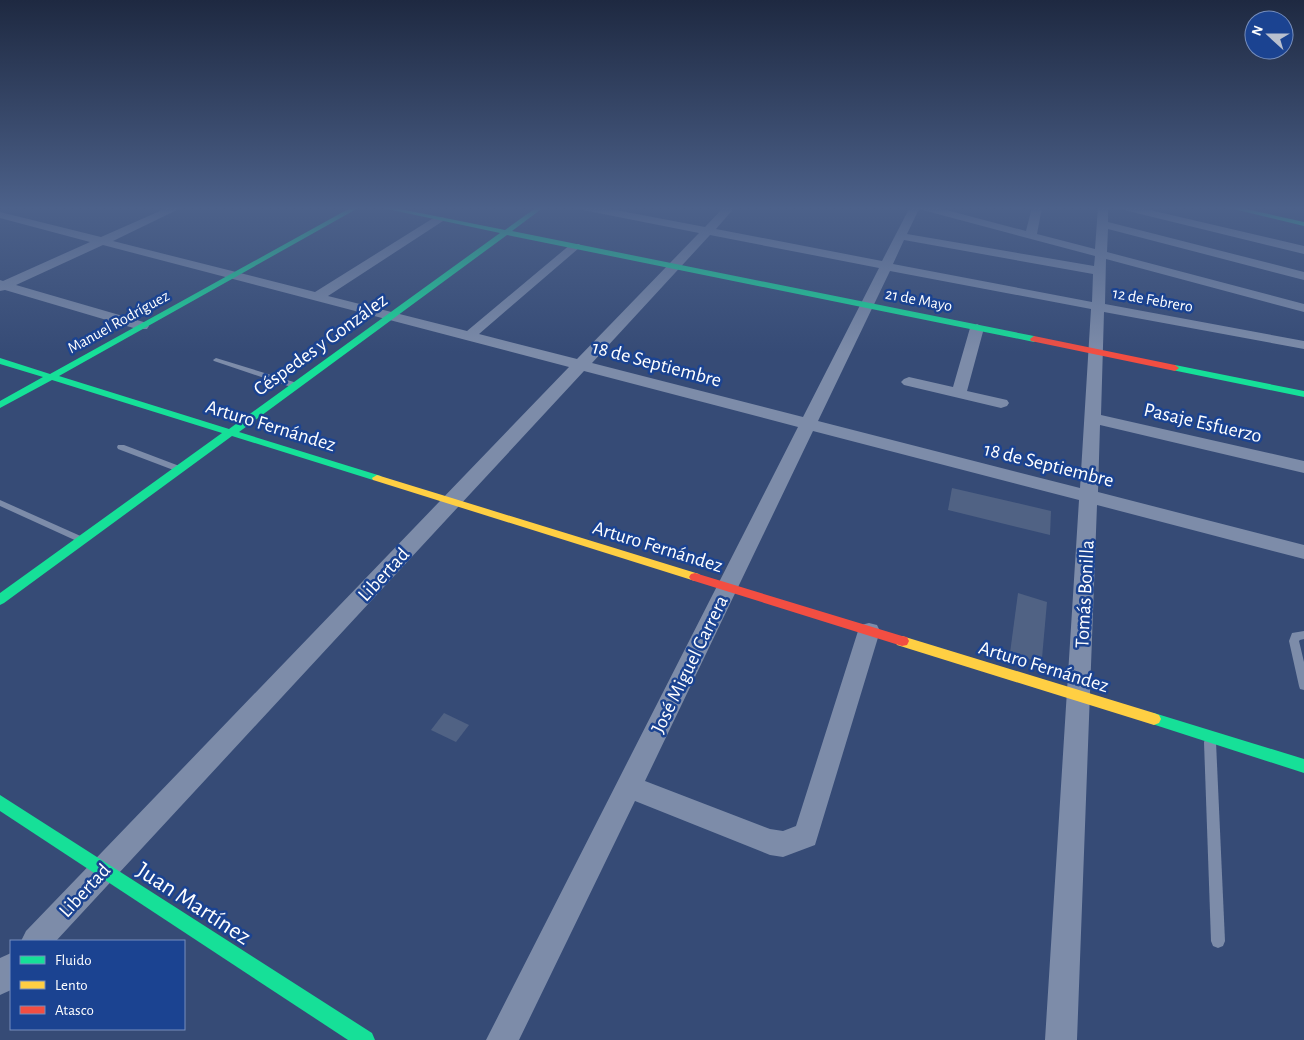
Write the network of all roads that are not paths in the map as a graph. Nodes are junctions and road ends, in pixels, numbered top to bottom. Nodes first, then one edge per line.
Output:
1 (69, 256) edge
2 (158, 256) edge
3 (269, 256) edge
4 (382, 256) edge
5 (473, 256) edge
6 (564, 256) edge
7 (622, 256) edge
8 (684, 256) edge
9 (831, 256) edge
10 (891, 256) edge
11 (1045, 256) edge
12 (1081, 256) edge
13 (1100, 256) edge
14 (1224, 256) edge
15 (1100, 263) junction
16 (674, 266) junction
17 (886, 266) junction
18 (234, 275) junction
19 (1304, 276) edge
20 (1, 285) edge
21 (317, 297) junction
22 (866, 305) junction
23 (1098, 307) junction
24 (1304, 308) edge
25 (391, 316) junction
26 (142, 326) junction
27 (977, 328) junction
28 (469, 336) junction
29 (1304, 345) edge
30 (1096, 352) junction
31 (216, 360) dead end
32 (0, 361) edge
33 (580, 365) junction
34 (50, 377) junction
35 (909, 382) dead end
36 (294, 386) junction
37 (959, 393) junction
38 (1304, 394) edge
39 (1001, 403) dead end
40 (0, 405) edge
41 (1093, 414) junction
42 (807, 424) junction
43 (230, 432) junction
44 (120, 447) dead end
45 (1304, 459) edge
46 (1304, 467) edge
47 (180, 469) junction
48 (1089, 496) junction
49 (452, 501) junction
50 (0, 503) edge
51 (82, 540) junction
52 (1304, 552) edge
53 (726, 587) junction
54 (0, 600) edge
55 (869, 631) junction
56 (1304, 635) edge
57 (1304, 686) edge
58 (1079, 696) junction
59 (1209, 736) junction
60 (1304, 766) edge
61 (629, 787) junction
62 (0, 802) edge
63 (103, 869) junction
64 (37, 940) edge
65 (1218, 941) dead end
66 (10, 969) edge
67 (0, 980) edge
68 (365, 1040) edge
69 (502, 1040) edge
70 (1061, 1040) edge

1 - 20 street
2 - 18 street, 18 de Septiembre
3 - 18 street, Manuel Rodríguez
4 - 21 street
5 - 25 street, Céspedes y González
6 - 28 street
7 - 16 street, 21 de Mayo
8 - 16 street, Libertad
9 - 17 street, 12 de Febrero
10 - 17 street, José Miguel Carrera
11 - 15 street
12 - 15 street
13 - 15 street, Tomás Bonilla
14 - 19 street
15 - 23 street, Tomás Bonilla
15 - 24 street
16 - 22 street, 21 de Mayo
16 - 33 street, Libertad
17 - 22 street, José Miguel Carrera
17 - 23 street, 12 de Febrero
18 - 21 street, 18 de Septiembre
18 - 26 street, Manuel Rodríguez
20 - 26 street
21 - 25 street, 18 de Septiembre
22 - 27 street, 21 de Mayo
22 - 42 street, José Miguel Carrera
23 - 29 street, 12 de Febrero
23 - 30 street, Tomás Bonilla
25 - 28 street, 18 de Septiembre
25 - 36 street, Céspedes y González
26 - 34 street, Manuel Rodríguez
27 - 30 street, 21 de Mayo
27 - 37 street
28 - 33 street, 18 de Septiembre
30 - 38 street, 21 de Mayo
30 - 41 street, Tomás Bonilla
31 - 36 lane
32 - 34 street, Arturo Fernández
33 - 42 street, 18 de Septiembre
33 - 49 street, Libertad
34 - 40 street, Manuel Rodríguez
34 - 43 street, Arturo Fernández
35 - 37 street
36 - 43 street, Céspedes y González
37 - 39 street
41 - 45 street, Pasaje Esfuerzo
41 - 46 street, Pasaje Esfuerzo
41 - 48 street, Tomás Bonilla
42 - 48 street, 18 de Septiembre
42 - 53 street, José Miguel Carrera
43 - 47 street, Céspedes y González
43 - 49 street, Arturo Fernández
44 - 47 lane
47 - 51 street, Céspedes y González
48 - 52 street, 18 de Septiembre
48 - 58 street, Tomás Bonilla
49 - 53 street, Arturo Fernández
49 - 63 street, Libertad
50 - 51 lane
51 - 54 street, Céspedes y González
53 - 55 street, Arturo Fernández
53 - 61 street, José Miguel Carrera
55 - 58 street, Arturo Fernández
55 - 61 street
56 - 57 lane
58 - 59 street, Arturo Fernández
58 - 70 street, Tomás Bonilla
59 - 60 street, Arturo Fernández
59 - 65 lane
61 - 69 street, José Miguel Carrera
62 - 63 street, Juan Martínez
63 - 64 street, Libertad
63 - 68 street, Juan Martínez
66 - 67 street

